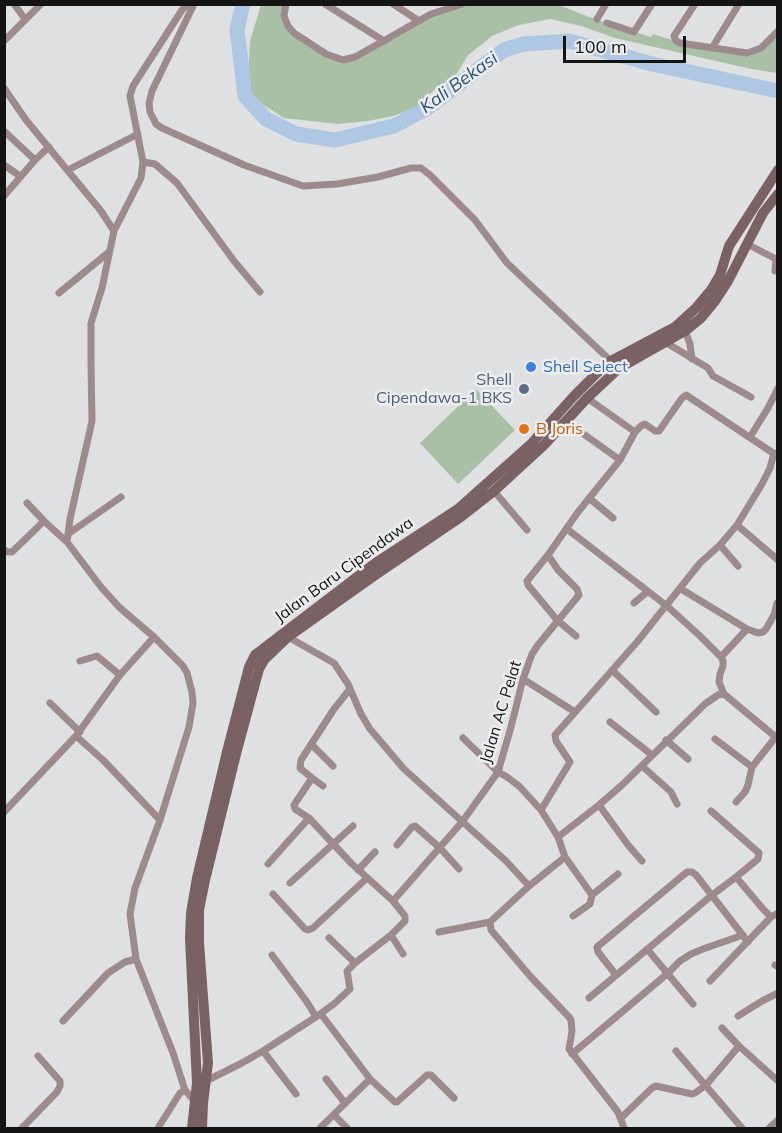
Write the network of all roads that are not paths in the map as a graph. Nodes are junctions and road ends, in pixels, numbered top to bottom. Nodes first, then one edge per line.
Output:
1 (14, 4) edge
2 (41, 4) edge
3 (194, 4) edge
4 (286, 4) edge
5 (325, 4) edge
6 (393, 4) edge
7 (434, 4) edge
8 (462, 4) edge
9 (606, 4) edge
10 (651, 4) edge
11 (694, 4) edge
12 (739, 4) edge
13 (186, 5) edge
14 (431, 14) junction
15 (26, 19) junction
16 (597, 19) dead end
17 (419, 21) junction
18 (607, 23) dead end
19 (777, 31) edge
20 (4, 41) edge
21 (384, 41) junction
22 (712, 48) junction
23 (4, 88) edge
24 (4, 131) edge
25 (138, 134) junction
26 (49, 147) junction
27 (35, 160) junction
28 (143, 162) junction
29 (4, 165) edge
30 (68, 170) junction
31 (777, 170) edge
32 (20, 176) junction
33 (777, 194) edge
34 (4, 196) edge
35 (114, 231) junction
36 (747, 244) junction
37 (109, 252) junction
38 (775, 271) dead end
39 (260, 292) dead end
40 (59, 294) dead end
41 (685, 331) junction
42 (665, 342) junction
43 (692, 359) junction
44 (614, 365) junction
45 (777, 388) edge
46 (751, 397) dead end
47 (587, 398) junction
48 (635, 432) junction
49 (585, 435) dead end
50 (750, 437) junction
51 (776, 454) edge
52 (620, 460) junction
53 (497, 484) junction
54 (121, 497) dead end
55 (589, 498) junction
56 (27, 503) dead end
57 (613, 518) dead end
58 (44, 521) junction
59 (737, 525) junction
60 (567, 529) junction
61 (527, 530) dead end
62 (68, 538) junction
63 (720, 546) junction
64 (4, 550) edge
65 (548, 555) junction
66 (777, 560) edge
67 (738, 566) dead end
68 (681, 589) junction
69 (647, 592) junction
70 (634, 603) dead end
71 (777, 603) edge
72 (667, 606) junction
73 (557, 620) junction
74 (747, 629) junction
75 (576, 636) dead end
76 (154, 637) junction
77 (288, 637) junction
78 (721, 657) junction
79 (80, 661) dead end
80 (613, 671) junction
81 (120, 675) junction
82 (523, 680) junction
83 (350, 689) junction
84 (724, 694) junction
85 (50, 703) dead end
86 (575, 712) junction
87 (656, 712) dead end
88 (610, 722) dead end
89 (78, 734) junction
90 (777, 737) edge
91 (463, 738) dead end
92 (715, 739) dead end
93 (666, 740) junction
94 (311, 744) junction
95 (231, 753) junction
96 (652, 756) junction
97 (688, 759) dead end
98 (333, 766) dead end
99 (642, 766) junction
100 (752, 767) junction
101 (498, 772) junction
102 (312, 778) junction
103 (323, 786) dead end
104 (735, 802) dead end
105 (676, 804) dead end
106 (599, 805) junction
107 (541, 810) junction
108 (711, 811) dead end
109 (4, 812) edge
110 (309, 818) junction
111 (160, 820) junction
112 (462, 822) junction
113 (353, 825) dead end
114 (558, 837) junction
115 (333, 843) junction
116 (397, 845) dead end
117 (440, 849) junction
118 (375, 852) dead end
119 (565, 857) junction
120 (642, 861) dead end
121 (268, 864) dead end
122 (459, 869) dead end
123 (358, 870) junction
124 (618, 874) dead end
125 (736, 877) junction
126 (367, 878) junction
127 (201, 879) junction
128 (290, 883) dead end
129 (529, 886) junction
130 (273, 894) dead end
131 (592, 896) junction
132 (711, 896) junction
133 (393, 901) junction
134 (774, 915) edge
135 (573, 916) dead end
136 (490, 922) junction
137 (439, 932) dead end
138 (391, 934) junction
139 (329, 938) dead end
140 (745, 939) junction
141 (646, 949) junction
142 (403, 954) dead end
143 (272, 955) dead end
144 (136, 959) junction
145 (355, 963) junction
146 (667, 974) junction
147 (616, 975) junction
148 (710, 981) dead end
149 (777, 993) edge
150 (589, 998) dead end
151 (693, 1004) dead end
152 (319, 1015) junction
153 (738, 1016) dead end
154 (63, 1021) dead end
155 (722, 1028) dead end
156 (739, 1046) junction
157 (263, 1051) junction
158 (676, 1051) dead end
159 (572, 1054) junction
160 (38, 1056) dead end
161 (326, 1079) dead end
162 (370, 1079) junction
163 (206, 1081) junction
164 (777, 1082) edge
165 (706, 1085) junction
166 (185, 1090) junction
167 (296, 1094) dead end
168 (454, 1098) dead end
169 (199, 1103) junction
170 (345, 1103) junction
171 (334, 1115) junction
172 (621, 1118) junction
173 (777, 1120) edge
174 (22, 1128) edge
175 (158, 1128) edge
176 (192, 1128) edge
177 (202, 1128) edge
178 (320, 1128) edge
179 (347, 1128) edge
180 (624, 1128) edge
181 (742, 1128) edge
182 (769, 1128) edge

1 - 15 street
2 - 15 street
3 - 44 street
4 - 21 street
5 - 21 street
6 - 17 street
7 - 14 street
8 - 14 street
9 - 16 street
10 - 18 street
11 - 22 street
12 - 22 street
13 - 25 street
14 - 17 street
15 - 20 street
17 - 21 street
19 - 22 street
23 - 26 street
24 - 27 street
25 - 28 street
25 - 30 street
26 - 27 street
26 - 30 street
27 - 32 street
28 - 35 street
28 - 39 street
29 - 32 street
30 - 35 street
31 - 44 main road, Jalan Baru Cipendawa
32 - 34 street
33 - 36 main road, Jalan Baru Cipendawa
35 - 37 street
36 - 38 street
36 - 41 main road, Jalan Baru Cipendawa
37 - 40 street
37 - 62 street
41 - 42 main road, Jalan Baru Cipendawa
41 - 43 street
42 - 43 street
42 - 44 main road, Jalan Baru Cipendawa
43 - 46 street
44 - 47 main road, Jalan Baru Cipendawa
44 - 53 main road, Jalan Baru Cipendawa
45 - 50 street
47 - 48 street
47 - 53 main road, Jalan Baru Cipendawa
48 - 50 street
48 - 52 street
49 - 52 street
50 - 51 street
51 - 59 street
52 - 55 street
53 - 61 street
53 - 77 main road, Jalan Baru Cipendawa
53 - 95 main road, Jalan Baru Cipendawa
54 - 62 street
55 - 57 street
55 - 60 street
56 - 58 street
58 - 62 street
58 - 64 street
59 - 63 street
59 - 66 street
60 - 65 street
60 - 69 street
62 - 76 street
63 - 67 street
63 - 68 street
65 - 73 street
65 - 73 street, Jalan AC Pelat
68 - 72 street
68 - 74 street
69 - 70 street
69 - 72 street
71 - 74 street
72 - 78 street
72 - 80 street
73 - 75 street
73 - 82 street, Jalan AC Pelat
74 - 78 street
76 - 81 street
76 - 111 street
77 - 83 street
77 - 95 main road, Jalan Baru Cipendawa
78 - 84 street
79 - 81 street
80 - 86 street
80 - 87 street
81 - 89 street
82 - 86 street
82 - 101 street, Jalan AC Pelat
83 - 94 street
83 - 112 street
84 - 90 street
84 - 93 street
85 - 89 street
86 - 107 street
88 - 96 street
89 - 109 street
89 - 111 street
90 - 100 street
91 - 101 street
92 - 100 street
93 - 96 street
93 - 97 street
94 - 98 street
94 - 102 street
95 - 127 main road, Jalan Baru Cipendawa
96 - 99 street
99 - 105 street
99 - 106 street
100 - 104 street
101 - 107 street
101 - 112 street, Jalan AC Pelat
102 - 103 street
102 - 110 street
106 - 114 street
106 - 120 street
107 - 114 street
108 - 125 street
110 - 115 street
110 - 121 street
111 - 144 street
112 - 117 street, Jalan AC Pelat
112 - 129 street
113 - 115 street
114 - 119 street
115 - 123 street
115 - 128 street
116 - 117 street
117 - 122 street
117 - 133 street, Jalan AC Pelat
118 - 123 street
119 - 129 street
119 - 131 street
123 - 126 street
124 - 131 street
125 - 132 street
125 - 134 street
126 - 130 street
126 - 133 street
127 - 163 main road, Jalan Baru Cipendawa
127 - 169 main road, Jalan Baru Cipendawa
129 - 136 street
131 - 135 street
132 - 140 street
132 - 141 street
132 - 147 street
133 - 138 street
134 - 140 street
136 - 137 street
136 - 159 street
138 - 142 street
138 - 145 street
139 - 145 street
140 - 146 street
140 - 148 street
141 - 146 street
141 - 147 street
143 - 152 street
144 - 154 street
144 - 166 street
145 - 152 street
146 - 151 street
146 - 159 street
147 - 150 street
149 - 153 street
152 - 157 street
152 - 162 street
155 - 156 street
156 - 164 street
156 - 165 street
157 - 163 street
157 - 167 street
158 - 165 street
159 - 172 street
160 - 174 street
161 - 170 street
162 - 168 street
162 - 170 street
163 - 169 main road, Jalan Baru Cipendawa
165 - 172 street
165 - 181 street
166 - 169 street
166 - 175 street
169 - 176 main road, Jalan Baru Cipendawa
169 - 177 main road, Jalan Baru Cipendawa
170 - 171 street
171 - 178 street
171 - 179 street
172 - 180 street
173 - 182 street

